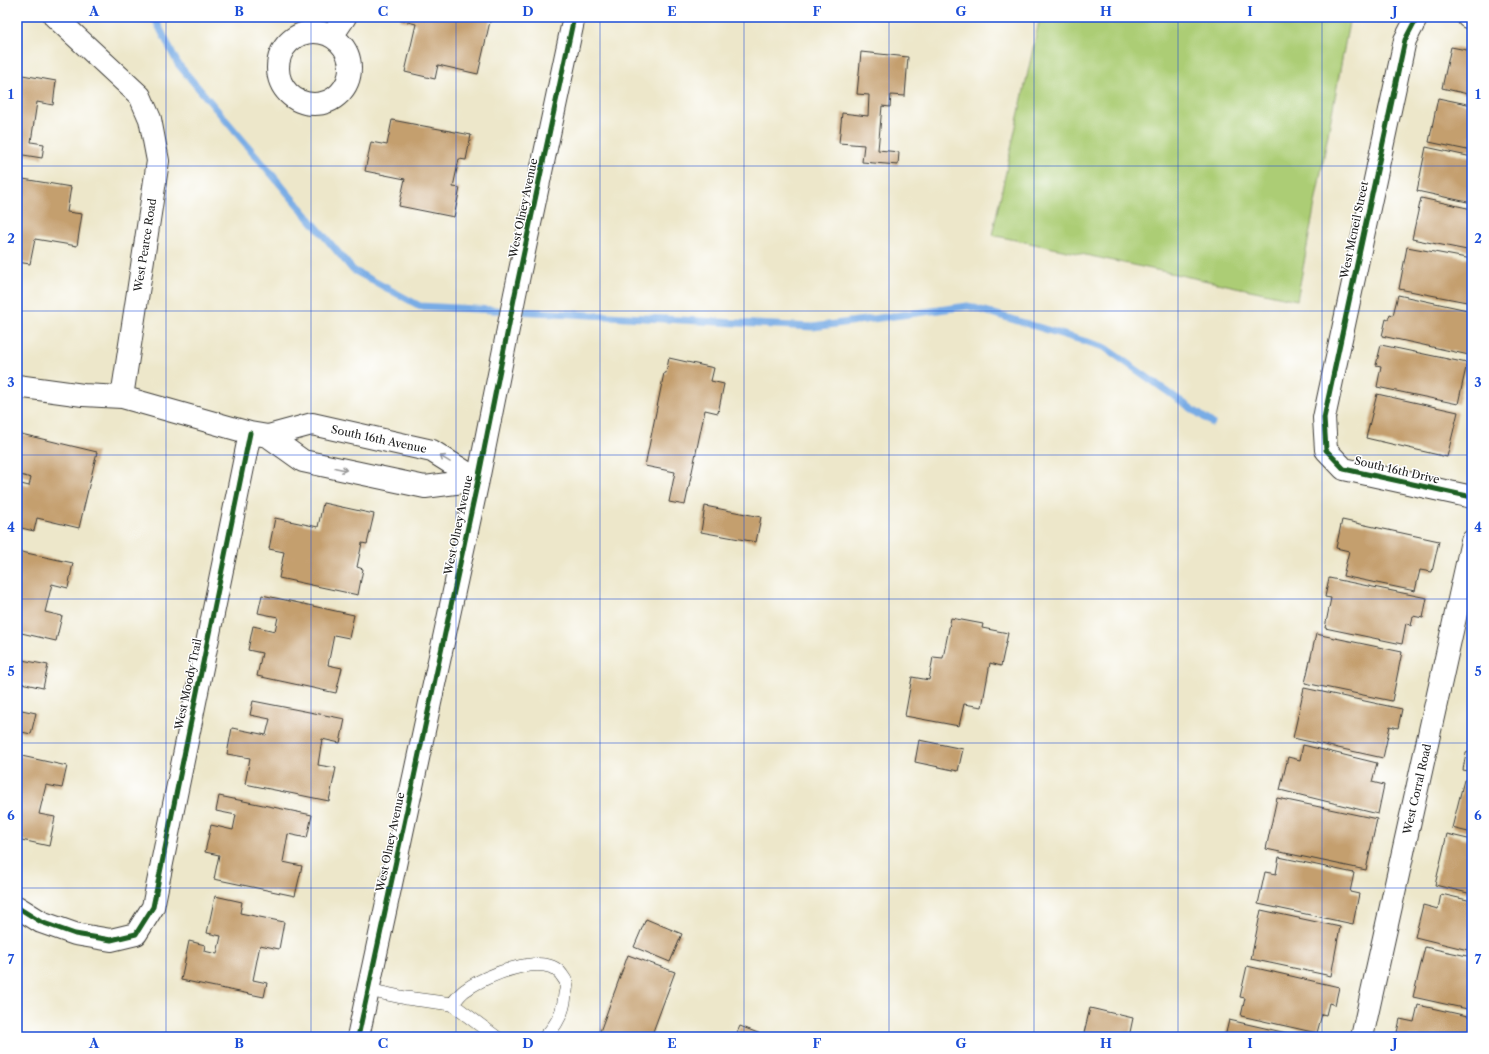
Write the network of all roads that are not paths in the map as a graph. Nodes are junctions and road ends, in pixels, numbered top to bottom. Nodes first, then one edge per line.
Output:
1 (55, 17) edge
2 (345, 17) edge
3 (574, 17) edge
4 (1417, 17) edge
5 (1468, 17) edge
6 (1472, 18) edge
7 (332, 36) dead end
8 (17, 386) edge
9 (122, 397) junction
10 (259, 434) junction
11 (1326, 450) joint
12 (478, 480) junction
13 (1472, 497) edge
14 (1472, 541) edge
15 (17, 908) edge
16 (368, 990) junction
17 (452, 1004) junction
18 (358, 1037) edge
19 (496, 1037) edge
20 (545, 1037) edge
21 (1362, 1037) edge

1 - 9 street, West Pearce Road
2 - 7 street
3 - 12 street, West Olney Avenue
4 - 11 street, West Mcneil Street
5 - 6 street
8 - 9 street
9 - 10 street
10 -> 12 street
12 -> 10 street, South 16th Avenue
10 - 15 street, West Moody Trail
11 - 13 street, South 16th Drive
12 - 16 street, West Olney Avenue
14 - 21 street, West Corral Road
16 - 17 lane
16 - 18 street, West Olney Avenue
17 - 19 lane
17 - 20 lane

